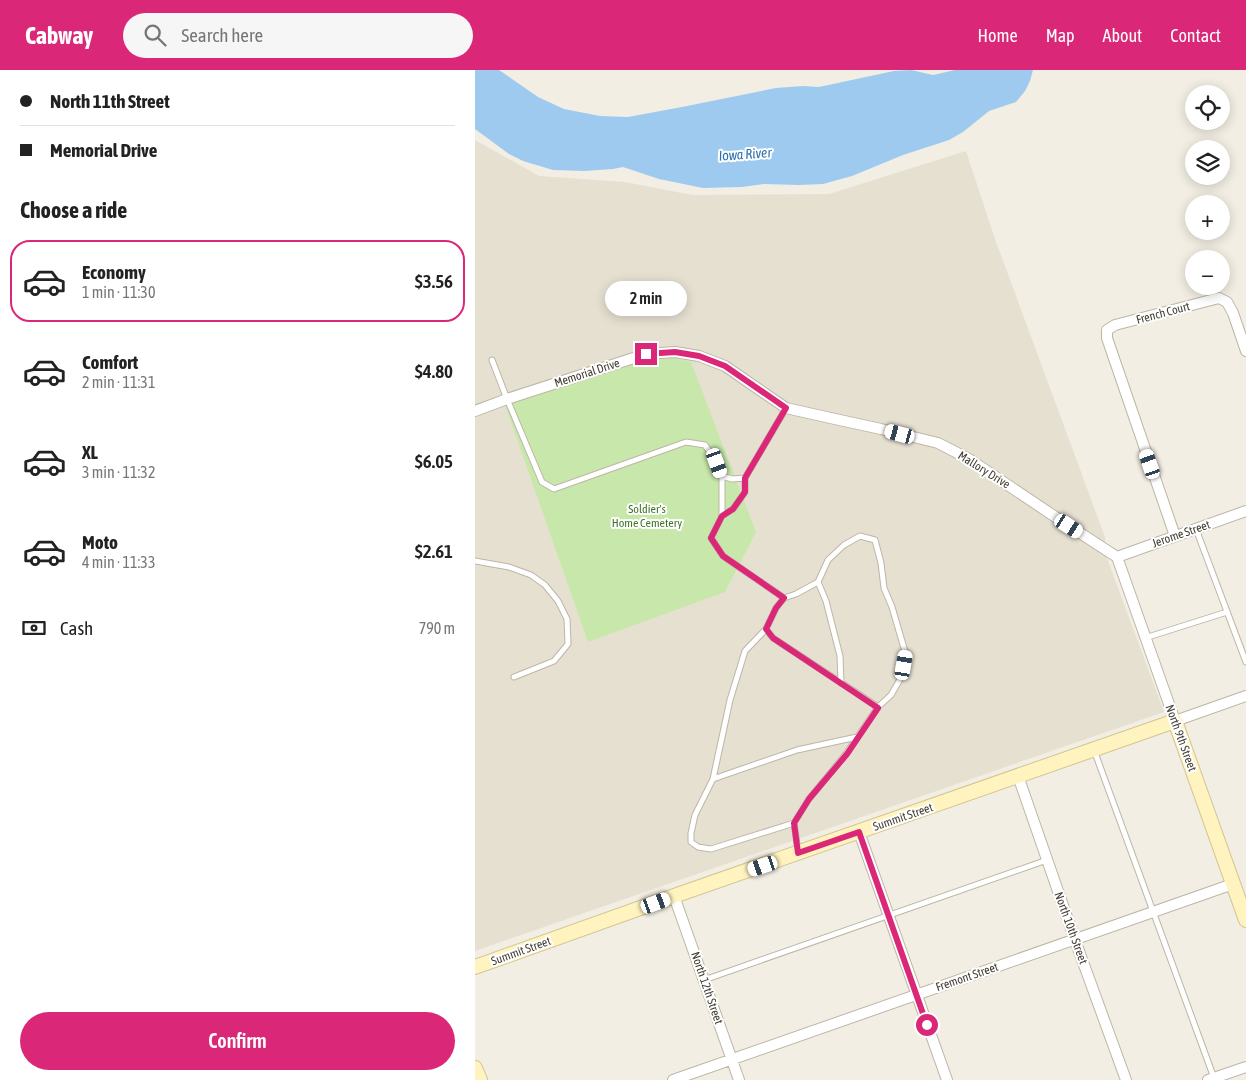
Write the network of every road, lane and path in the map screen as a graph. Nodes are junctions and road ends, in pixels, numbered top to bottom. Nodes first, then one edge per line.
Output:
1 (1246, 351) edge
2 (492, 360) dead end
3 (507, 399) junction
4 (786, 408) junction
5 (475, 411) edge
6 (835, 419) joint
7 (722, 476) junction
8 (745, 478) junction
9 (1246, 512) edge
10 (722, 516) junction
11 (1196, 529) junction
12 (1175, 536) junction
13 (1117, 556) junction
14 (475, 561) edge
15 (818, 582) junction
16 (784, 598) junction
17 (1227, 612) junction
18 (766, 629) junction
19 (1145, 638) junction
20 (1246, 662) edge
21 (514, 677) dead end
22 (841, 683) junction
23 (1246, 696) edge
24 (878, 708) junction
25 (1175, 721) junction
26 (857, 738) junction
27 (1094, 750) junction
28 (1018, 776) junction
29 (713, 779) junction
30 (794, 823) junction
31 (859, 832) junction
32 (798, 853) junction
33 (1047, 860) junction
34 (1233, 884) junction
35 (674, 896) junction
36 (1153, 912) junction
37 (889, 916) junction
38 (1246, 920) edge
39 (1075, 940) junction
40 (475, 968) edge
41 (704, 980) junction
42 (917, 995) junction
43 (732, 1059) junction
44 (1246, 1067) edge
45 (475, 1068) edge
46 (1211, 1079) edge
47 (480, 1080) edge
48 (673, 1080) edge
49 (739, 1080) edge
50 (947, 1080) edge
51 (1126, 1080) edge

1 - 12 street, French Court
2 - 3 lane
3 - 4 street, Memorial Drive
3 - 5 street, Memorial Drive
3 - 7 lane
4 - 6 street, Memorial Drive
4 - 8 lane
6 - 13 street, Mallory Drive
7 - 8 lane
7 - 10 lane
8 - 10 lane
9 - 11 street, Jerome Street
10 - 16 lane
11 - 12 street, Jerome Street
11 - 17 lane
12 - 13 street, Jerome Street
13 - 19 street, North 9th Street
14 - 21 lane
15 - 16 lane
15 - 22 lane
15 - 24 lane
16 - 18 lane
17 - 19 lane
17 - 20 lane
18 - 22 lane
18 - 29 lane
19 - 25 street, North 9th Street
22 - 24 lane
23 - 25 street, Summit Street
24 - 26 lane
25 - 27 street, Summit Street
25 - 34 street, North 9th Street
26 - 29 lane
26 - 30 lane
27 - 28 street, Summit Street
27 - 36 lane
28 - 31 street, Summit Street
28 - 33 street, North 10th Street
29 - 30 lane
30 - 32 lane
31 - 32 street, Summit Street
31 - 37 street
32 - 35 street, Summit Street
33 - 37 lane
33 - 39 street, North 10th Street
34 - 36 street, Fremont Street
34 - 38 street, North 9th Street
35 - 40 street, Summit Street
35 - 41 street, North 12th Street
36 - 39 street, Fremont Street
36 - 46 lane
37 - 41 lane
37 - 42 street
39 - 42 street, Fremont Street
39 - 51 street, North 10th Street
41 - 43 street, North 12th Street
42 - 43 street, Fremont Street
42 - 50 street
43 - 48 street, Fremont Street
43 - 49 street, North 12th Street
44 - 46 street
45 - 47 street

